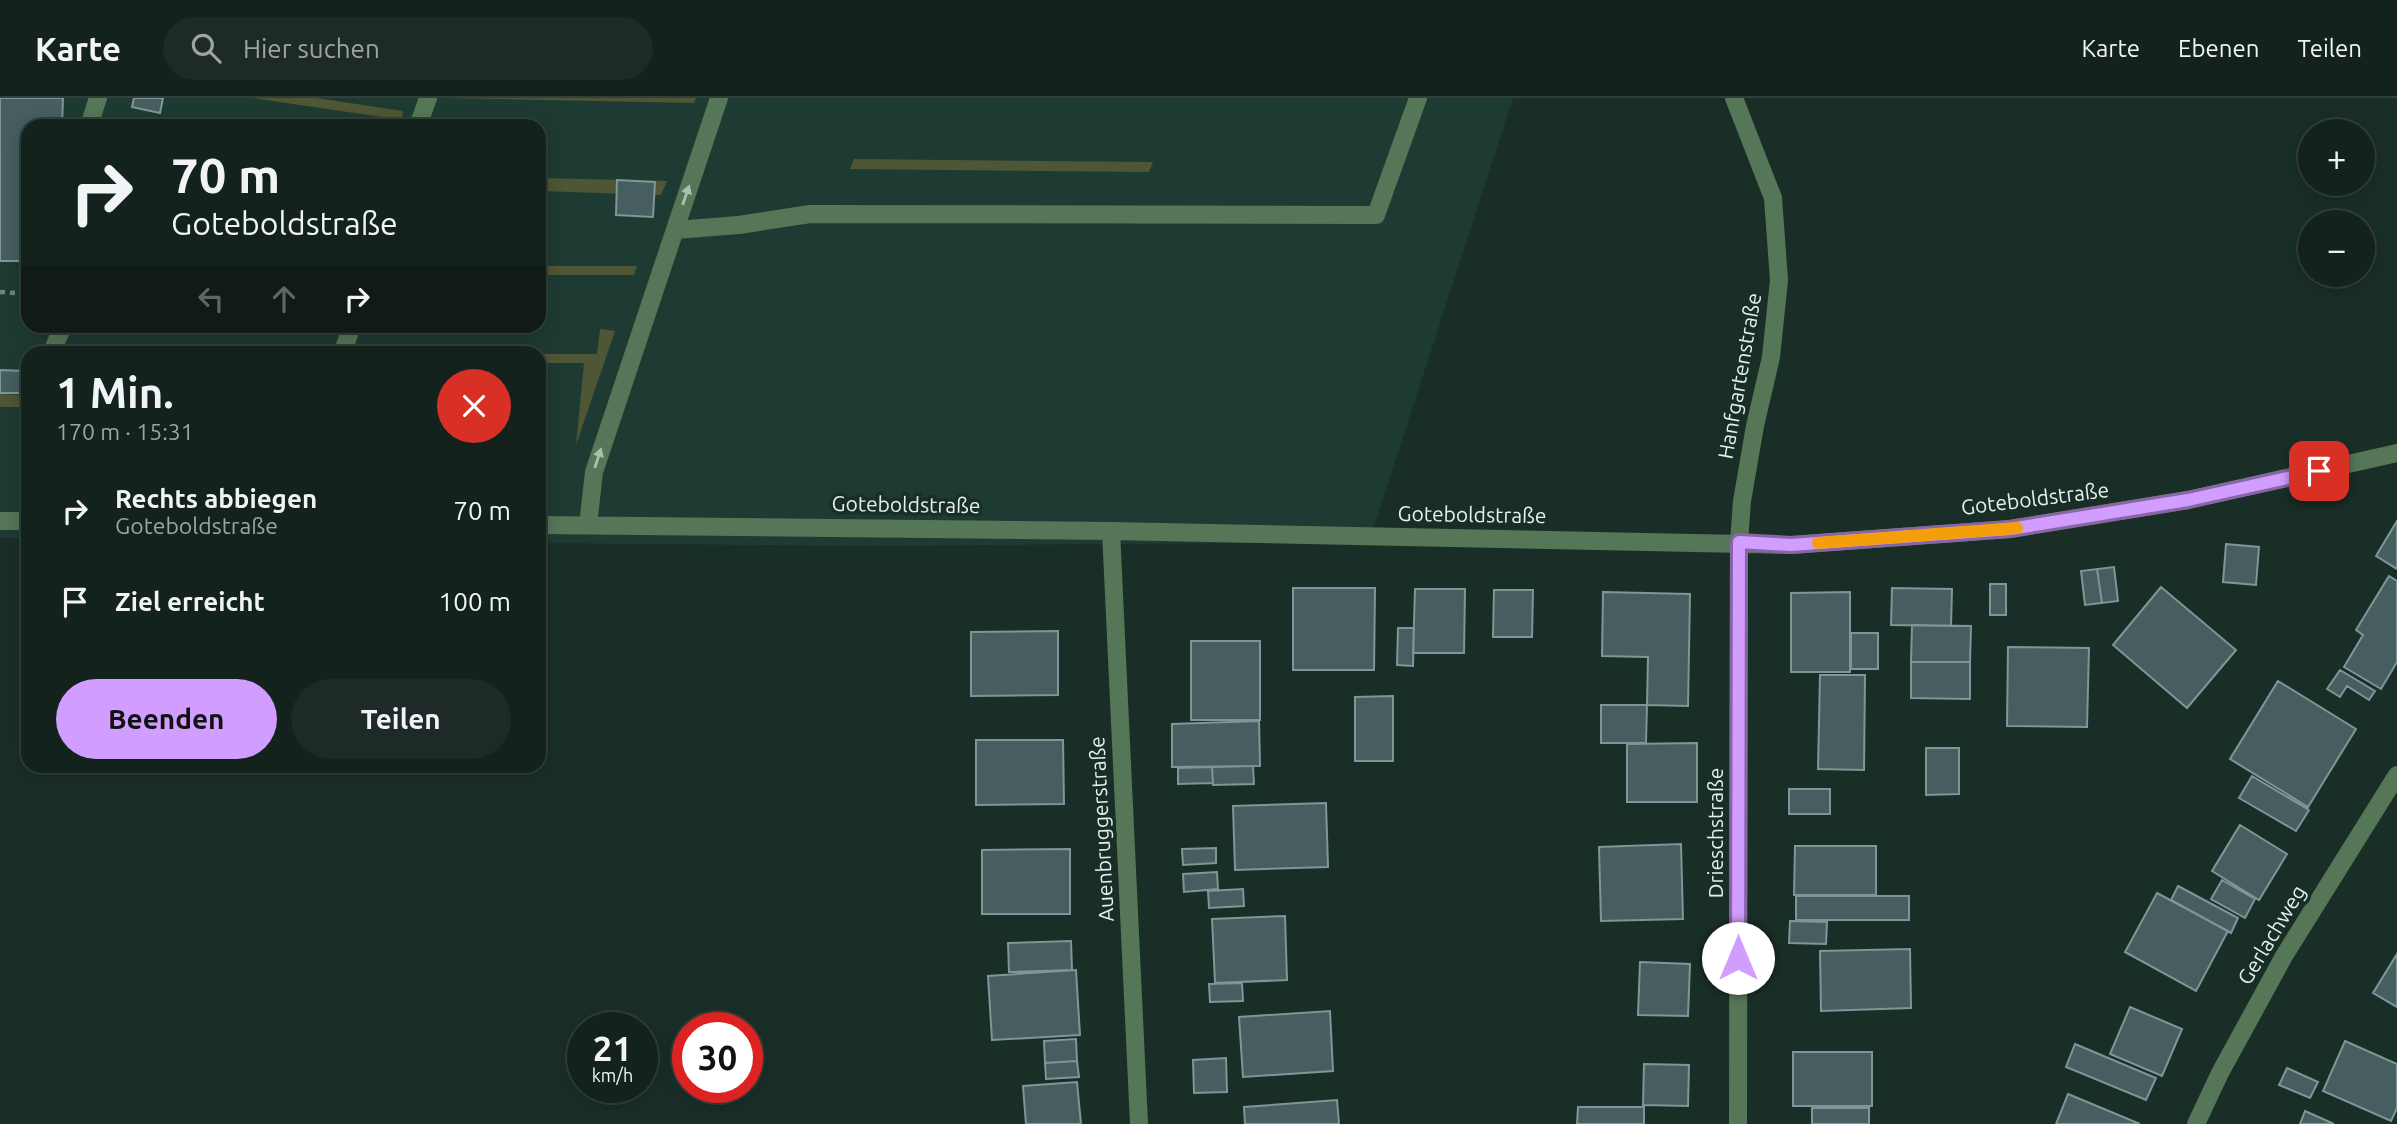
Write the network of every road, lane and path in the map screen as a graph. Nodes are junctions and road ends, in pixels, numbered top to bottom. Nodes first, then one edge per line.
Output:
1 (98, 98) edge
2 (428, 98) edge
3 (719, 98) edge
4 (1418, 98) edge
5 (1734, 98) edge
6 (91, 119) edge
7 (420, 119) edge
8 (675, 230) junction
9 (0, 292) edge
10 (21, 294) edge
11 (2397, 453) edge
12 (0, 521) edge
13 (21, 521) edge
14 (546, 525) edge
15 (588, 525) junction
16 (1111, 531) junction
17 (1739, 542) junction
18 (2397, 775) edge
19 (1139, 1124) edge
20 (1738, 1124) edge
21 (2196, 1124) edge

1 - 6 street
2 - 7 street
8 -> 3 street
4 - 8 street
5 - 17 street, Hanfgartenstraße
15 -> 8 street
9 - 10 path
11 - 17 street, Goteboldstraße
12 - 13 street
14 - 15 street, Goteboldstraße
15 - 16 street, Goteboldstraße
16 - 17 street, Goteboldstraße
16 - 19 street, Auenbruggerstraße
17 - 20 street, Drieschstraße
18 - 21 street, Gerlachweg

